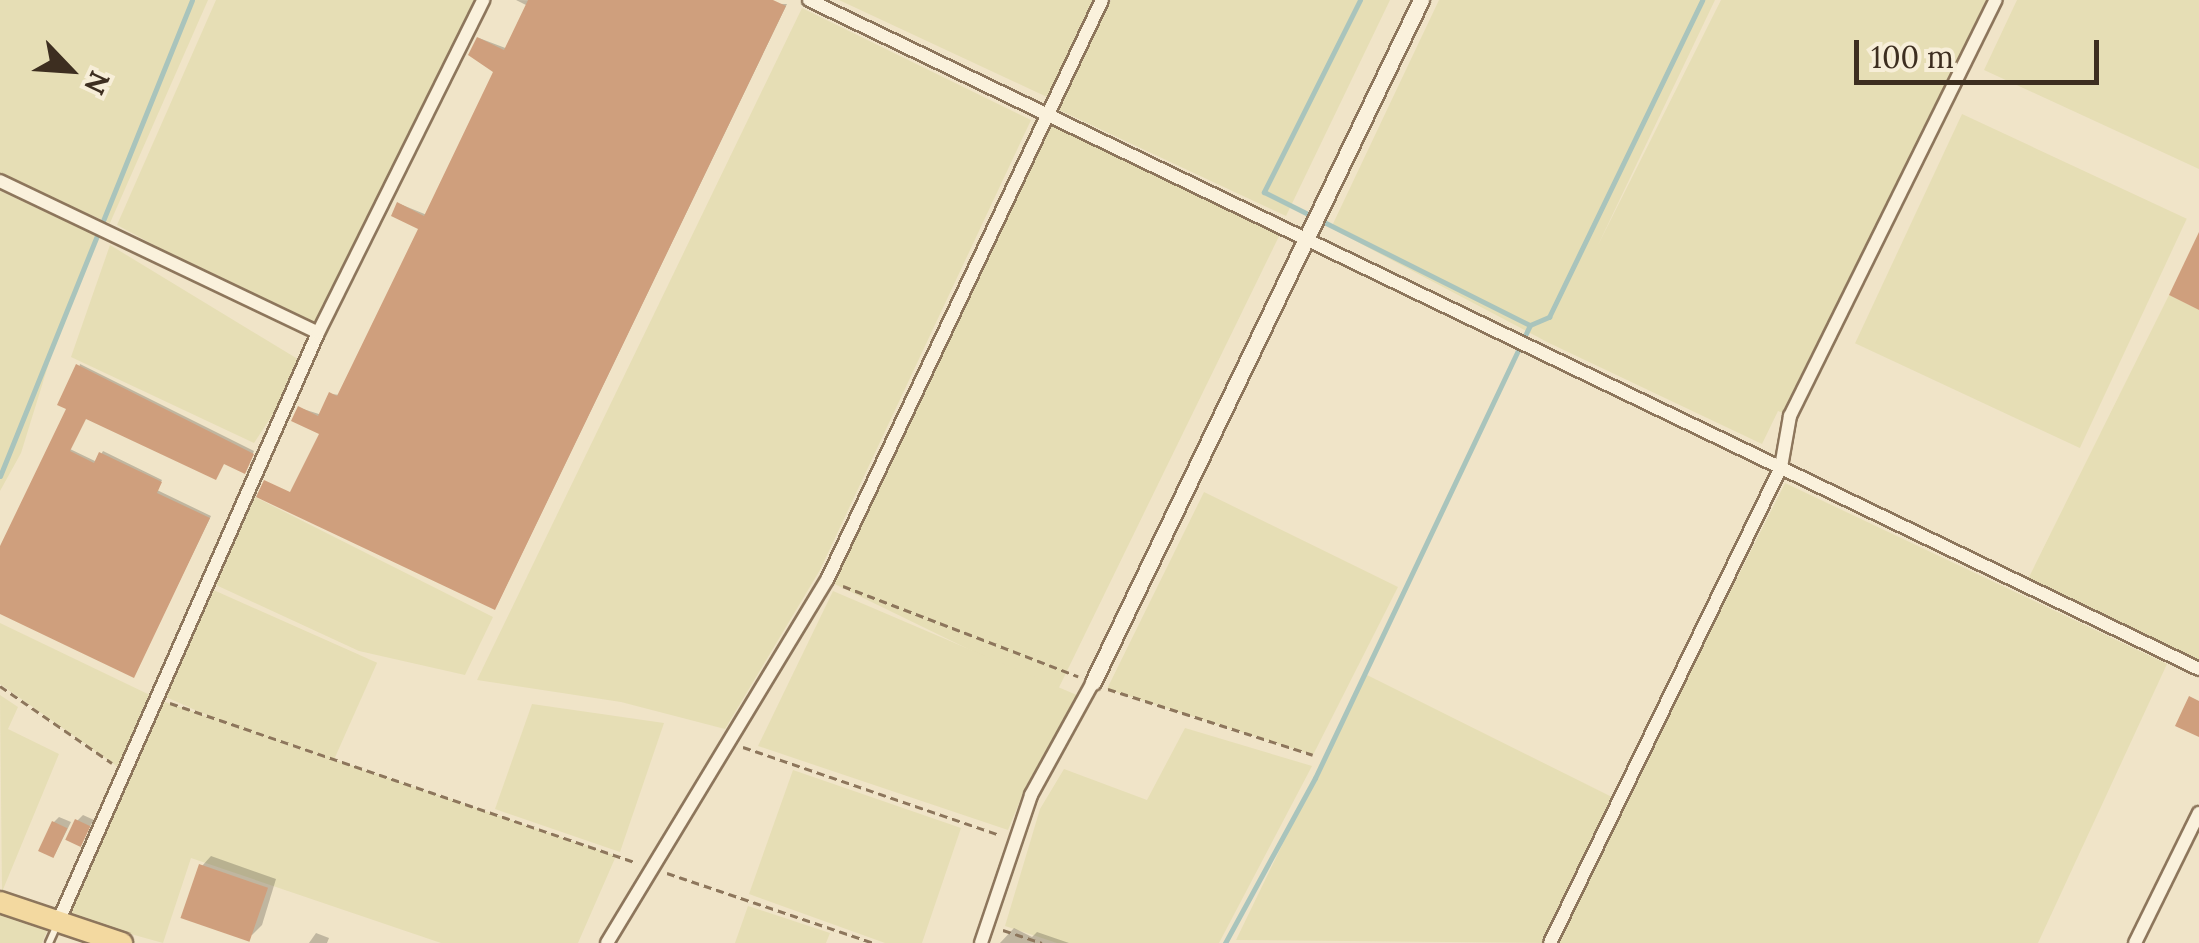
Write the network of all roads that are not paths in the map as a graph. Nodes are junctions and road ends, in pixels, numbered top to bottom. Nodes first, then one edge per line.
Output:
1 (483, 0) edge
2 (808, 0) edge
3 (1102, 0) edge
4 (1421, 0) edge
5 (1996, 0) edge
6 (1046, 114) junction
7 (0, 180) edge
8 (1306, 240) junction
9 (318, 333) junction
10 (1781, 466) junction
11 (2199, 669) edge
12 (1093, 682) joint
13 (2199, 813) edge
14 (0, 902) edge
15 (58, 922) junction
16 (50, 943) edge
17 (122, 943) edge
18 (606, 943) edge
19 (981, 943) edge
20 (1550, 943) edge
21 (2136, 943) edge

1 - 9 street
2 - 6 street
3 - 6 street
4 - 8 street
5 - 10 street
6 - 8 street
6 - 18 street
7 - 9 street
8 - 10 street
8 - 12 street
9 - 15 street
10 - 11 street
10 - 20 street
12 - 19 street
13 - 21 street
14 - 15 main road
15 - 16 lane
15 - 17 main road

